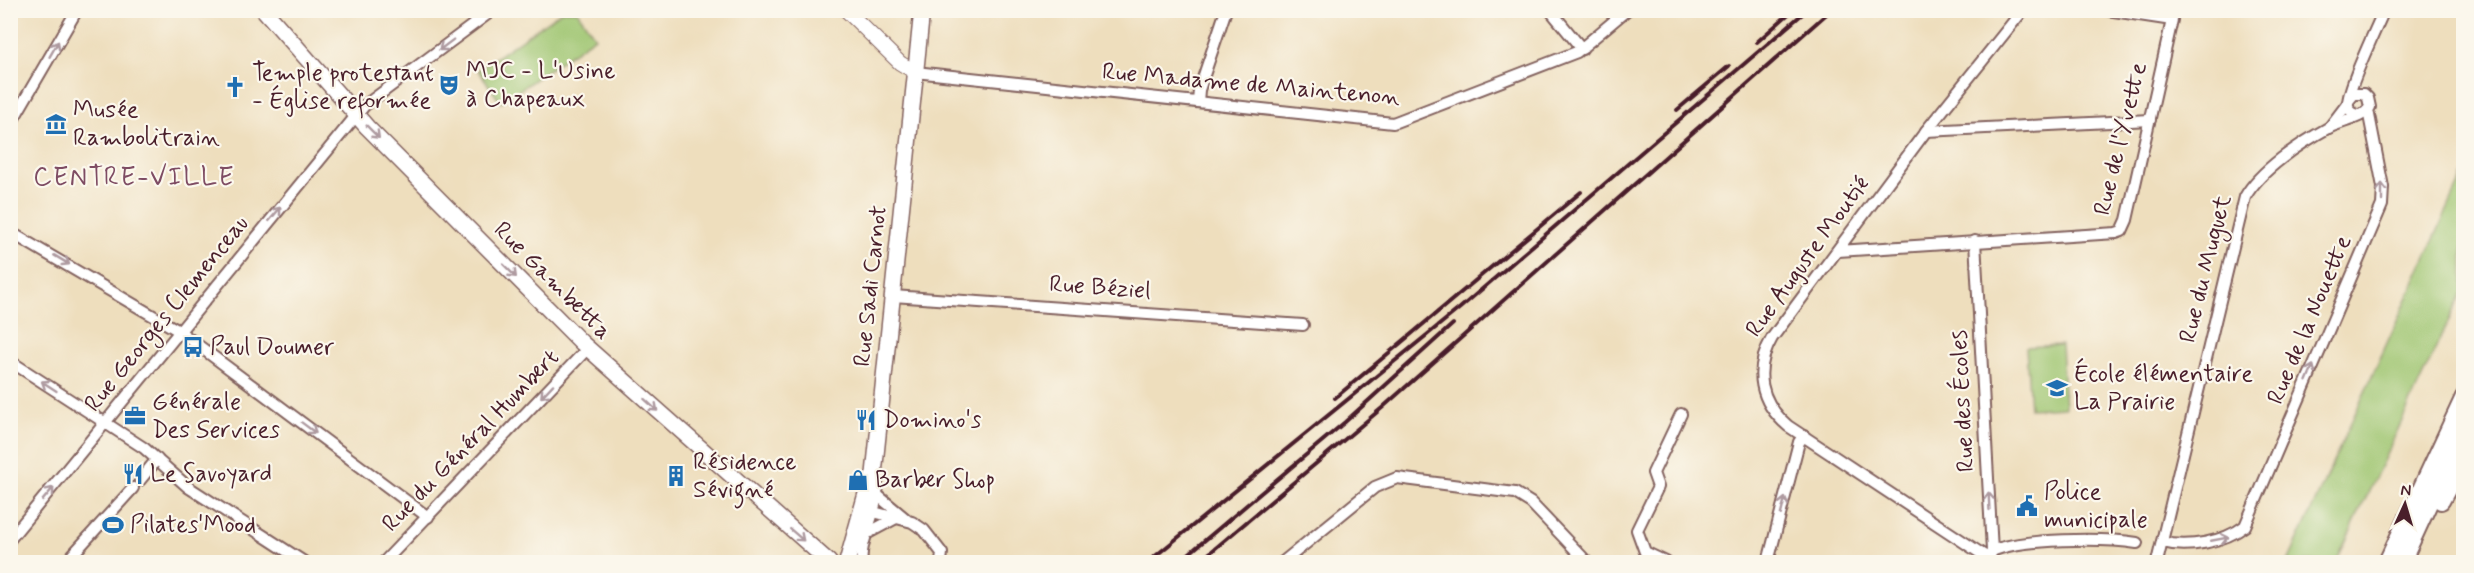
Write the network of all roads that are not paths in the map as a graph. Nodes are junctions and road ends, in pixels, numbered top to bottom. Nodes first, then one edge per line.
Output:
1 (77, 10) edge
2 (264, 10) edge
3 (493, 10) edge
4 (846, 10) edge
5 (922, 10) edge
6 (1226, 10) edge
7 (1550, 10) edge
8 (1627, 10) edge
9 (2023, 10) edge
10 (2108, 10) edge
11 (2384, 10) edge
12 (2141, 13) edge
13 (1582, 49) junction
14 (915, 72) junction
15 (2359, 72) junction
16 (2364, 94) junction
17 (2348, 101) junction
18 (1198, 102) junction
19 (2364, 112) junction
20 (357, 116) junction
21 (2150, 120) junction
22 (10, 125) edge
23 (2329, 128) junction
24 (1926, 131) junction
25 (10, 232) edge
26 (1976, 241) junction
27 (1838, 251) junction
28 (893, 296) junction
29 (1303, 325) dead end
30 (179, 331) junction
31 (587, 349) junction
32 (10, 361) edge
33 (2463, 397) edge
34 (1681, 414) dead end
35 (107, 423) junction
36 (2463, 427) edge
37 (1804, 436) junction
38 (157, 459) junction
39 (2463, 459) edge
40 (874, 474) junction
41 (876, 494) junction
42 (867, 510) junction
43 (428, 517) junction
44 (896, 518) junction
45 (908, 521) junction
46 (868, 533) junction
47 (10, 539) edge
48 (2162, 542) junction
49 (2137, 543) dead end
50 (1991, 557) edge
51 (855, 560) edge
52 (66, 562) edge
53 (304, 562) edge
54 (384, 562) edge
55 (829, 562) edge
56 (941, 562) edge
57 (1283, 562) edge
58 (1587, 562) edge
59 (1666, 562) edge
60 (1768, 562) edge
61 (2157, 562) edge
62 (2387, 562) edge
63 (2403, 562) edge

22 -> 1 street
2 - 20 main road, Rue Gambetta
3 -> 20 street, Rue Georges Clemenceau
4 - 14 street
5 - 14 main road, Rue Sadi Carnot
6 - 18 street
7 - 13 street
8 - 13 street, Rue Madame de Maintenon
9 - 24 street, Rue Auguste Moutié
10 - 12 street, Rue de l'Yvette
11 - 15 street, Rue du Muguet
12 - 21 street, Rue de l'Yvette
13 - 18 street, Rue Madame de Maintenon
14 - 18 street, Rue Madame de Maintenon
14 - 28 main road, Rue Sadi Carnot
15 - 16 street
15 - 17 street, Rue du Muguet
16 - 17 street
16 - 19 street
17 - 19 street
17 - 23 street, Rue du Muguet
19 - 23 street, Rue du Muguet
48 -> 19 street, Rue de la Nouette
30 -> 20 street, Rue Georges Clemenceau
20 -> 31 main road, Rue Gambetta
21 - 24 street
21 - 26 street, Rue de l'Yvette
23 - 48 street, Rue du Muguet
24 - 27 street, Rue Auguste Moutié
25 -> 30 street
26 - 27 street, Rue de l'Yvette
50 -> 26 street, Rue des Écoles
27 - 37 street, Rue Auguste Moutié
28 - 29 street, Rue Béziel
28 - 40 main road, Rue Sadi Carnot
30 - 35 street, Rue Georges Clemenceau
30 -> 43 street
31 -> 43 street, Rue du Général Humbert
31 -> 55 main road, Rue Gambetta
35 -> 32 street
33 - 62 main road
34 - 59 street
35 - 38 street
47 -> 35 street, Rue Georges Clemenceau
36 - 63 main road
37 - 50 street, Rue Auguste Moutié
60 -> 37 street
38 - 52 street
38 - 53 street
39 - 63 main road
40 - 41 street
40 - 42 main road, Rue Sadi Carnot
41 - 42 street
41 - 45 street
42 - 44 street
42 - 46 street
42 - 51 main road, Rue Sadi Carnot
43 - 54 street, Rue du Général Humbert
44 - 45 street
44 - 46 street
45 - 56 street
46 - 51 street
48 - 61 street, Rue du Muguet
49 - 50 street
57 - 58 street

